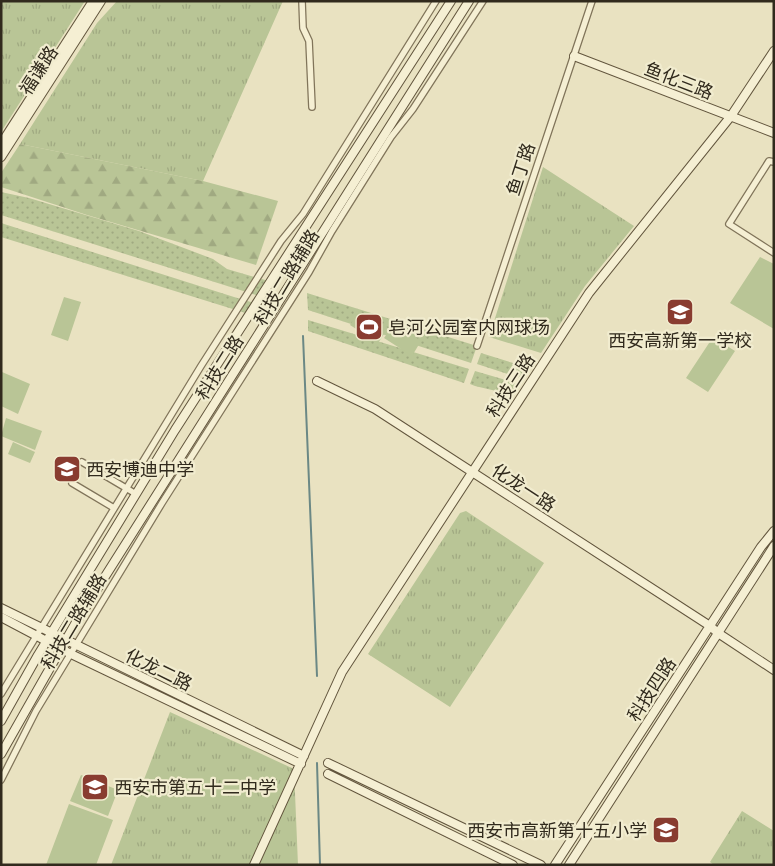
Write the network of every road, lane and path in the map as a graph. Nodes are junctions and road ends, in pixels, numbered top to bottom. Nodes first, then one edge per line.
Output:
1 (93, 1) edge
2 (101, 1) edge
3 (302, 1) edge
4 (436, 1) edge
5 (451, 1) edge
6 (469, 1) edge
7 (483, 1) edge
8 (592, 1) edge
9 (774, 51) edge
10 (574, 56) junction
11 (312, 107) dead end
12 (731, 116) junction
13 (774, 133) edge
14 (1, 144) edge
15 (1, 156) edge
16 (774, 162) edge
17 (774, 253) edge
18 (477, 346) dead end
19 (317, 381) dead end
20 (82, 462) dead end
21 (472, 471) junction
22 (72, 483) dead end
23 (126, 488) junction
24 (136, 494) junction
25 (114, 508) junction
26 (774, 531) edge
27 (774, 546) edge
28 (726, 601) junction
29 (735, 607) junction
30 (1, 608) edge
31 (1, 617) edge
32 (710, 626) junction
33 (41, 628) junction
34 (719, 631) junction
35 (51, 632) junction
36 (37, 635) junction
37 (46, 640) junction
38 (65, 640) junction
39 (76, 646) junction
40 (60, 648) junction
41 (71, 654) junction
42 (687, 662) junction
43 (774, 664) edge
44 (696, 668) junction
45 (774, 670) edge
46 (1, 694) edge
47 (1, 721) edge
48 (1, 754) edge
49 (302, 760) junction
50 (328, 763) dead end
51 (328, 774) dead end
52 (1, 780) edge
53 (568, 846) junction
54 (577, 851) junction
55 (254, 865) edge
56 (513, 865) edge
57 (541, 865) edge
58 (556, 865) edge
59 (569, 865) edge

1 - 14 street, 福谦路
2 - 15 street, 福谦路
3 - 11 street
4 - 23 street, 科技二路辅路
5 - 24 street, 科技二路
6 - 38 street, 科技二路
7 - 39 street, 科技二路辅路
8 - 10 street, 鱼丁路
9 - 12 street, 科技三路
10 - 12 street, 鱼化三路
10 - 18 street, 鱼丁路
12 - 13 street, 鱼化三路
12 - 21 street, 科技三路
16 - 17 street
19 - 21 street, 化龙一路
20 - 23 street
21 - 32 street, 化龙一路
21 - 49 street, 科技三路
22 - 25 street
23 - 24 street
23 - 25 street, 科技二路辅路
24 - 35 street, 科技二路
25 - 33 street, 科技二路辅路
26 - 28 street, 科技四路
27 - 29 street, 科技四路
28 - 29 street
28 - 32 street, 科技四路
29 - 34 street, 科技四路
30 - 33 street, 化龙二路
31 - 36 street, 化龙二路
32 - 34 street, 化龙一路
32 - 42 street, 科技四路
33 - 35 street, 化龙二路
33 - 36 street, 科技二路辅路
34 - 43 street, 化龙一路
34 - 44 street, 科技四路
34 - 45 street, 化龙一路
35 - 37 street, 科技二路
35 - 38 street, 化龙二路
36 - 37 street, 化龙二路
36 - 46 street, 科技二路辅路
37 - 40 street, 化龙二路
37 - 47 street, 科技二路
38 - 39 street, 化龙二路
38 - 40 street, 科技二路
39 - 41 street, 科技二路辅路
39 - 49 street, 化龙二路
40 - 41 street, 化龙二路
40 - 48 street, 科技二路
41 - 49 street, 化龙二路
41 - 52 street, 科技二路辅路
42 - 44 street
42 - 53 street, 科技四路
44 - 54 street, 科技四路
49 - 55 street, 科技三路
50 - 57 street
51 - 56 street
53 - 54 street
53 - 58 street, 科技四路
54 - 59 street, 科技四路

